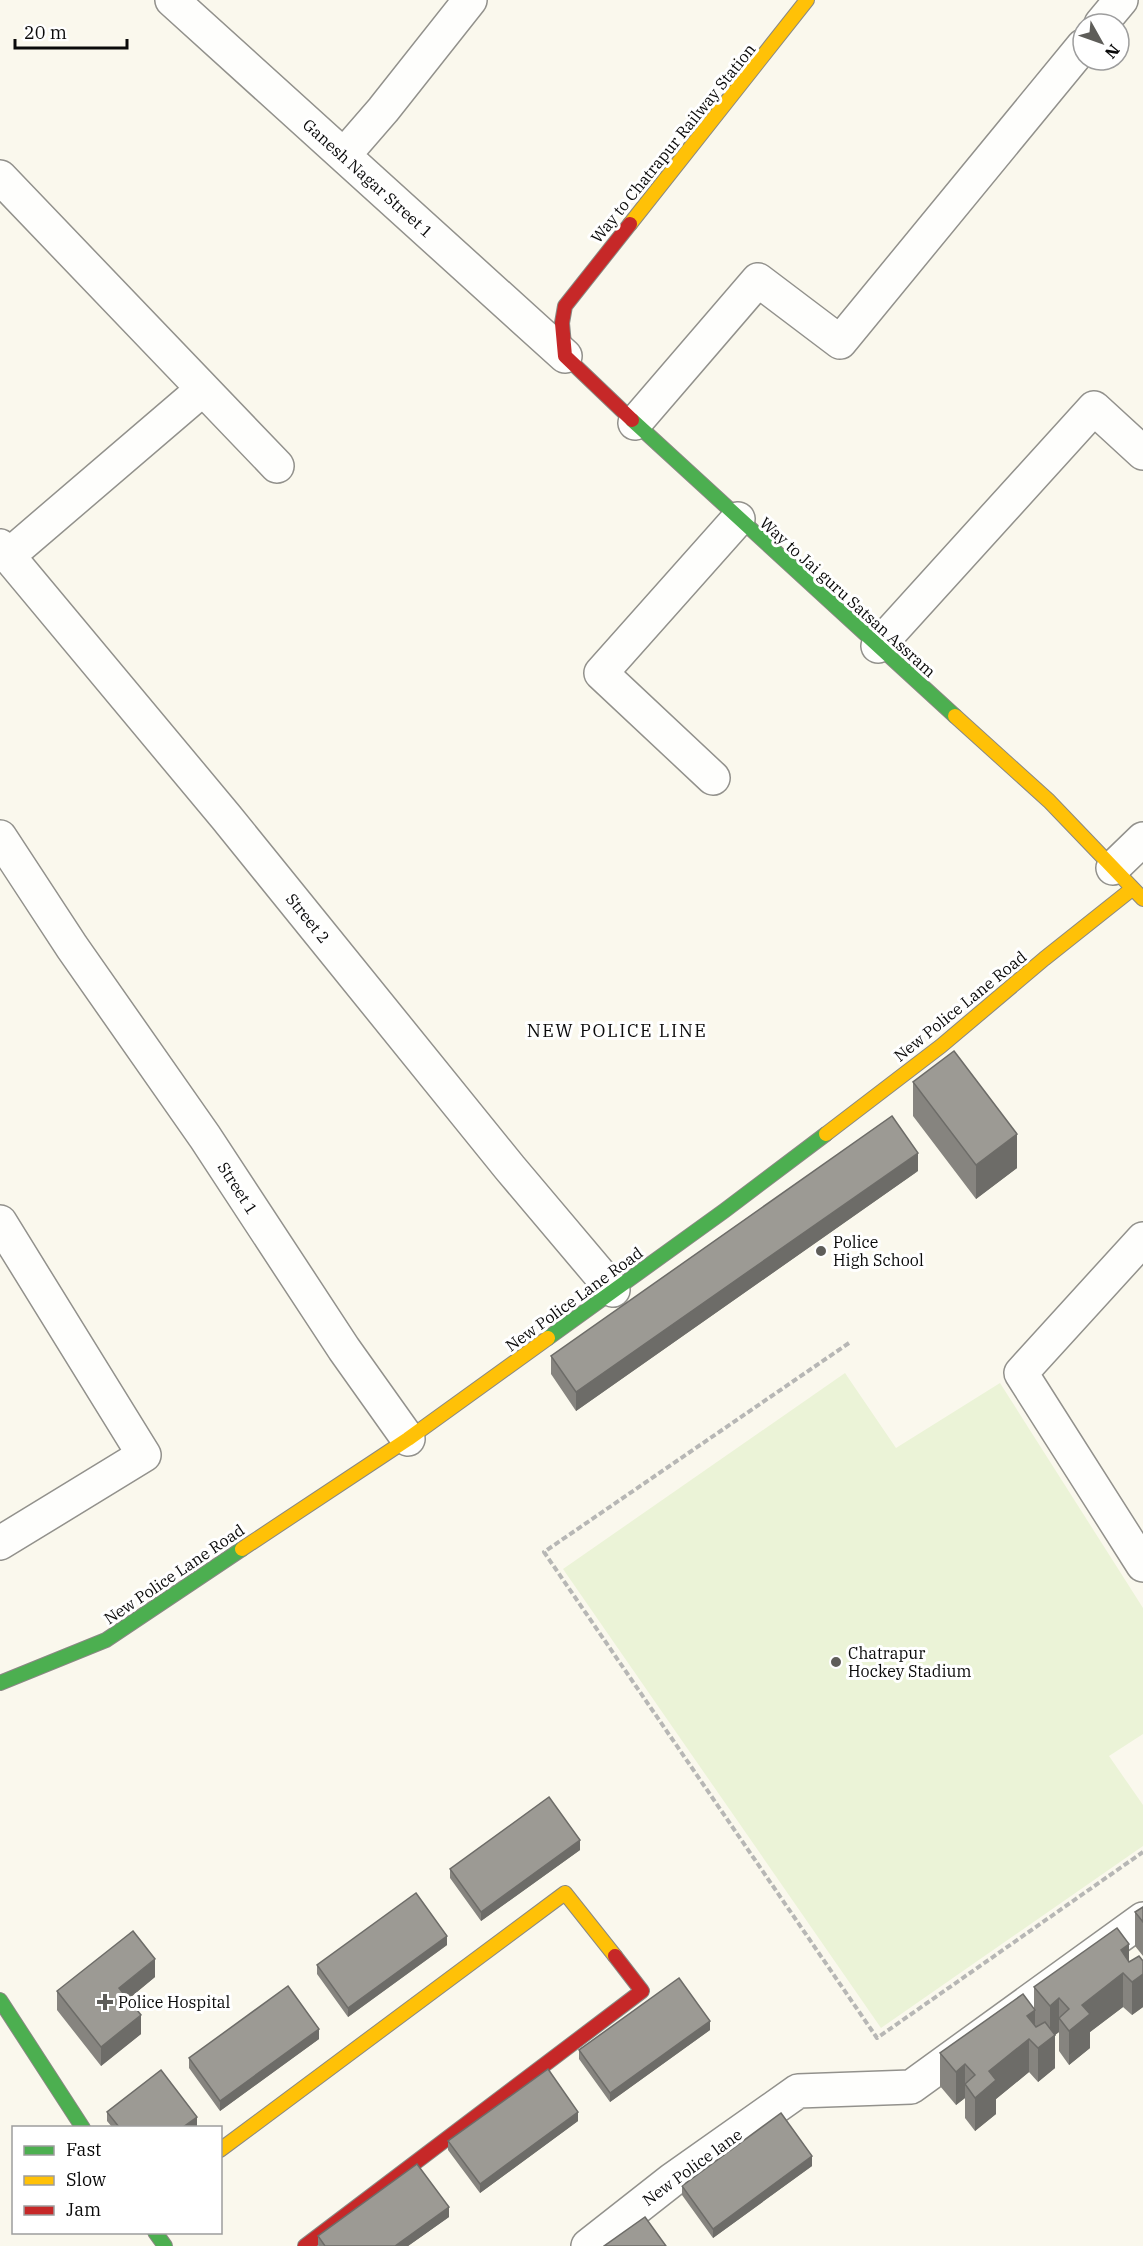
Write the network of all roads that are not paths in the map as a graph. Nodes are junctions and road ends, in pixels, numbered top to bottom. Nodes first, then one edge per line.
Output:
1 (172, 0) edge
2 (470, 0) edge
3 (807, 0) edge
4 (1121, 0) edge
5 (1111, 12) edge
6 (1071, 61) edge
7 (345, 155) junction
8 (0, 177) edge
9 (565, 356) junction
10 (203, 389) junction
11 (635, 423) junction
12 (1143, 453) edge
13 (277, 466) dead end
14 (738, 519) junction
15 (4, 551) edge
16 (878, 646) junction
17 (713, 778) dead end
18 (0, 837) edge
19 (1143, 838) edge
20 (1123, 878) junction
21 (1143, 899) edge
22 (0, 1222) edge
23 (1143, 1239) edge
24 (614, 1290) junction
25 (408, 1439) junction
26 (3, 1534) edge
27 (1143, 1565) edge
28 (0, 1683) edge
29 (1143, 1919) edge
30 (0, 2000) edge
31 (82, 2126) edge
32 (222, 2149) edge
33 (305, 2246) edge
34 (588, 2246) edge

1 - 7 street, Ganesh Nagar Street 1
2 - 7 street
3 - 9 street, Way to Chatrapur Railway Station
4 - 5 street
6 - 11 street
7 - 9 street, Ganesh Nagar Street 1
8 - 10 street
9 - 11 street, Way to Jai guru Satsan Assram
10 - 13 street
10 - 15 street
11 - 14 street, Way to Jai guru Satsan Assram
12 - 16 street
14 - 16 street, Way to Jai guru Satsan Assram
14 - 17 street
15 - 24 street, Street 2
16 - 20 street, Way to Jai guru Satsan Assram
18 - 25 street, Street 1
19 - 20 street
20 - 21 street, Way to Jai guru Satsan Assram
20 - 24 street, New Police Lane Road
22 - 26 street
23 - 27 street
24 - 25 street, New Police Lane Road
25 - 28 street, New Police Lane Road
29 - 34 street, New Police lane
30 - 31 street
32 - 33 street

